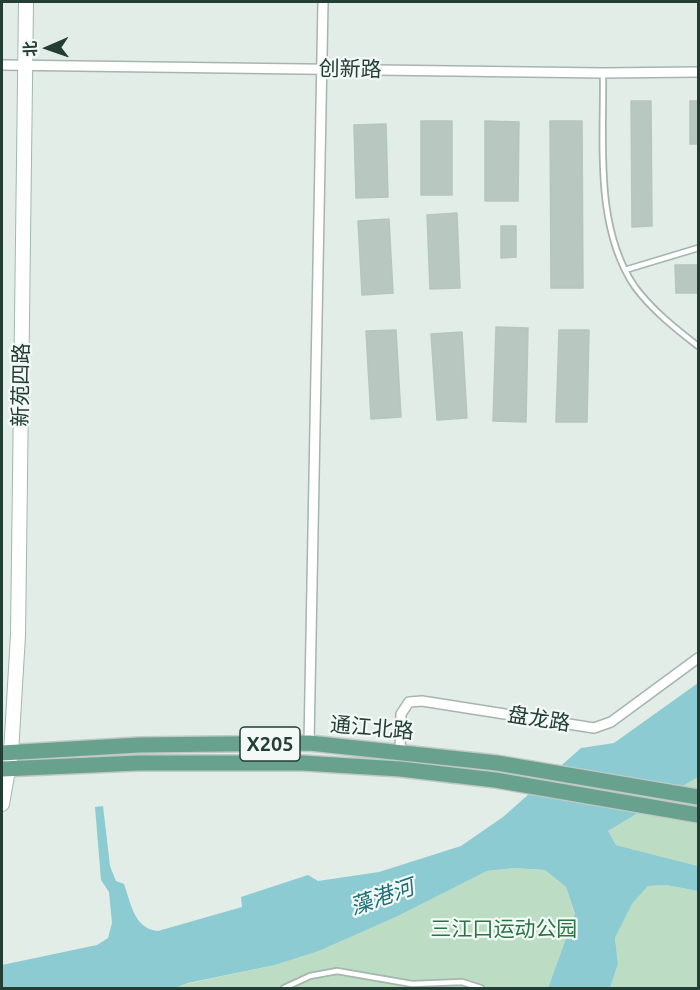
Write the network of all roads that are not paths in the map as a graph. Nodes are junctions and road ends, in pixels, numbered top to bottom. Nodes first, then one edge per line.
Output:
1 (26, 2) edge
2 (324, 2) edge
3 (2, 65) edge
4 (25, 65) junction
5 (324, 68) junction
6 (699, 72) edge
7 (603, 73) junction
8 (699, 248) edge
9 (625, 270) junction
10 (699, 346) edge
11 (699, 658) edge
12 (309, 743) junction
13 (400, 751) junction
14 (6, 753) edge
15 (4, 770) edge
16 (699, 797) edge
17 (2, 804) edge
18 (699, 815) edge
19 (284, 988) edge
20 (481, 988) edge

1 - 4 street, 新苑四路
2 - 5 street
3 - 4 street, 创新路
4 - 5 street, 创新路
4 - 14 street, 新苑四路
5 - 7 street, 创新路
5 - 12 street
6 - 7 street, 创新路
7 - 9 lane
8 - 9 lane
9 - 10 lane
11 - 13 street, 盘龙路
12 - 13 main road, 通江北路 / X205
12 - 14 main road, 通江北路 / X205
13 - 16 main road, 通江北路 / X205
14 - 15 street, 新苑四路
15 - 17 street, 新苑四路
15 - 18 main road, 通江北路 / X205
19 - 20 lane

